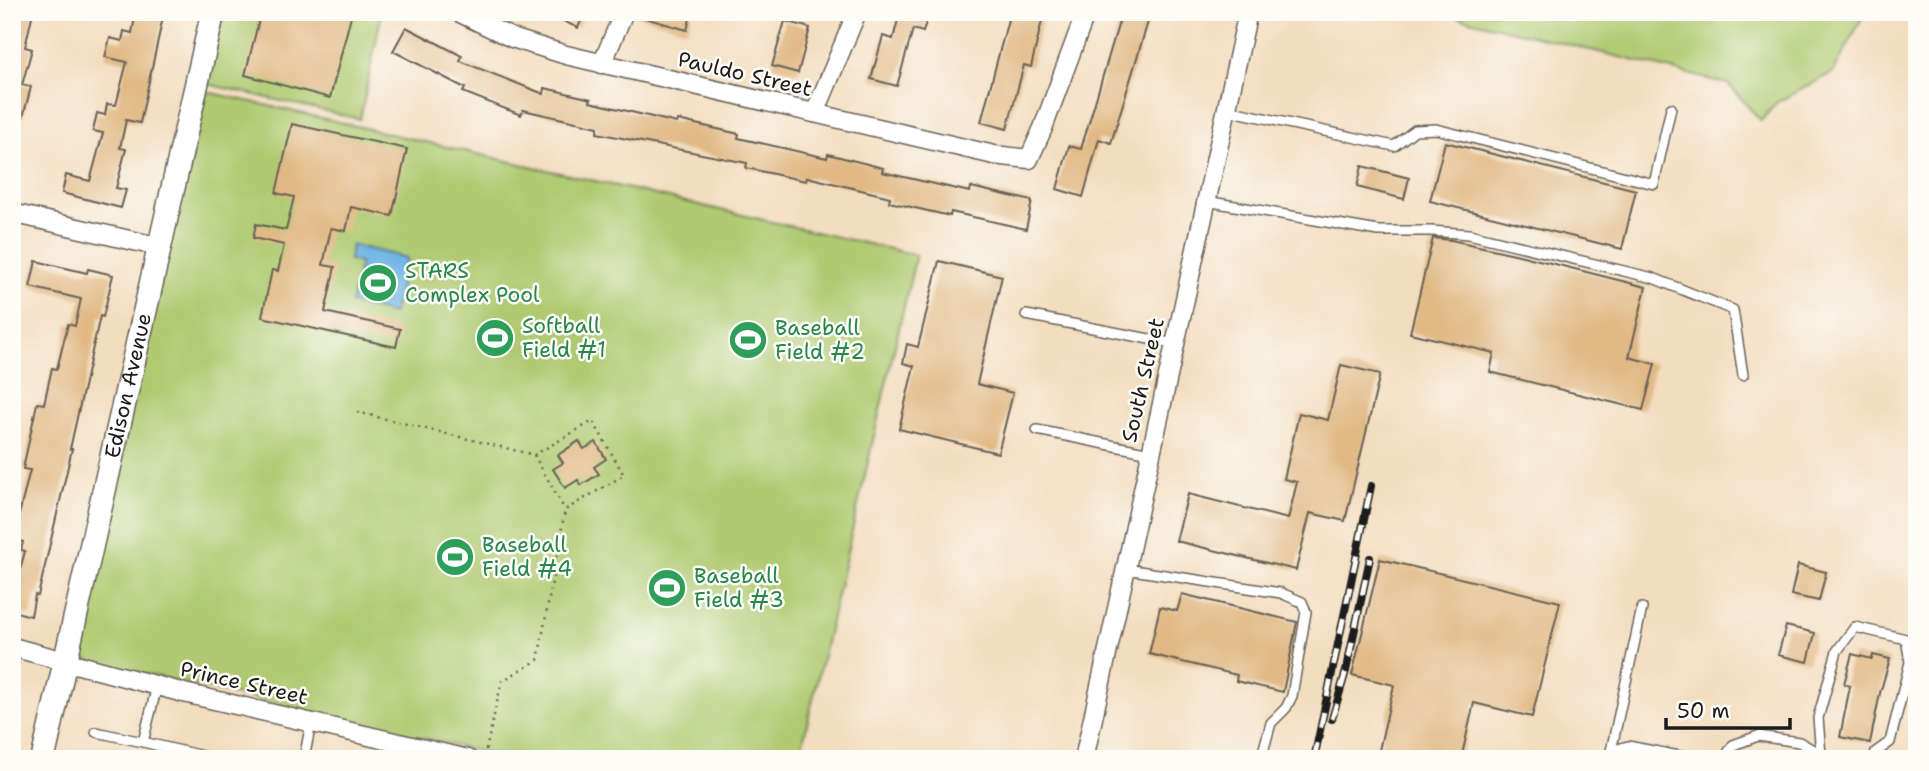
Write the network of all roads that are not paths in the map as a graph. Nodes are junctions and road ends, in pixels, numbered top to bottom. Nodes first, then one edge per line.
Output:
1 (213, 12) edge
2 (458, 12) edge
3 (624, 12) edge
4 (857, 12) edge
5 (1086, 12) edge
6 (1248, 12) edge
7 (602, 64) junction
8 (1671, 108) dead end
9 (1227, 110) junction
10 (1917, 110) edge
11 (815, 113) junction
12 (1917, 178) edge
13 (1206, 201) junction
14 (12, 213) edge
15 (160, 247) junction
16 (1026, 315) dead end
17 (1175, 344) junction
18 (1743, 375) dead end
19 (1037, 430) dead end
20 (1150, 453) junction
21 (1125, 569) junction
22 (1642, 608) dead end
23 (12, 646) edge
24 (65, 662) junction
25 (157, 686) junction
26 (311, 723) junction
27 (96, 732) dead end
28 (143, 742) junction
29 (1609, 755) edge
30 (476, 756) edge
31 (1823, 757) edge
32 (43, 759) edge
33 (215, 759) edge
34 (303, 759) edge
35 (1084, 759) edge
36 (1261, 759) edge
37 (1694, 759) edge
38 (1724, 759) edge
39 (1874, 759) edge

1 - 15 street, Edison Avenue
2 - 7 street, Pauldo Street
3 - 7 street
4 - 11 street
5 - 11 street, Pauldo Street
6 - 9 street, South Street
7 - 11 street, Pauldo Street
8 - 9 lane
9 - 13 street, South Street
10 - 12 lane
13 - 17 street, South Street
13 - 18 lane
14 - 15 street
15 - 24 street, Edison Avenue
16 - 17 lane
17 - 20 street, South Street
19 - 20 lane
20 - 21 street, South Street
21 - 35 street, South Street
21 - 36 lane
22 - 29 lane
23 - 24 street, Prince Street
24 - 25 street, Prince Street
24 - 32 street, Edison Avenue
25 - 26 street, Prince Street
25 - 28 lane
26 - 30 street, Prince Street
26 - 34 lane
27 - 28 lane
28 - 33 lane
29 - 37 lane
31 - 38 lane
31 - 39 lane

